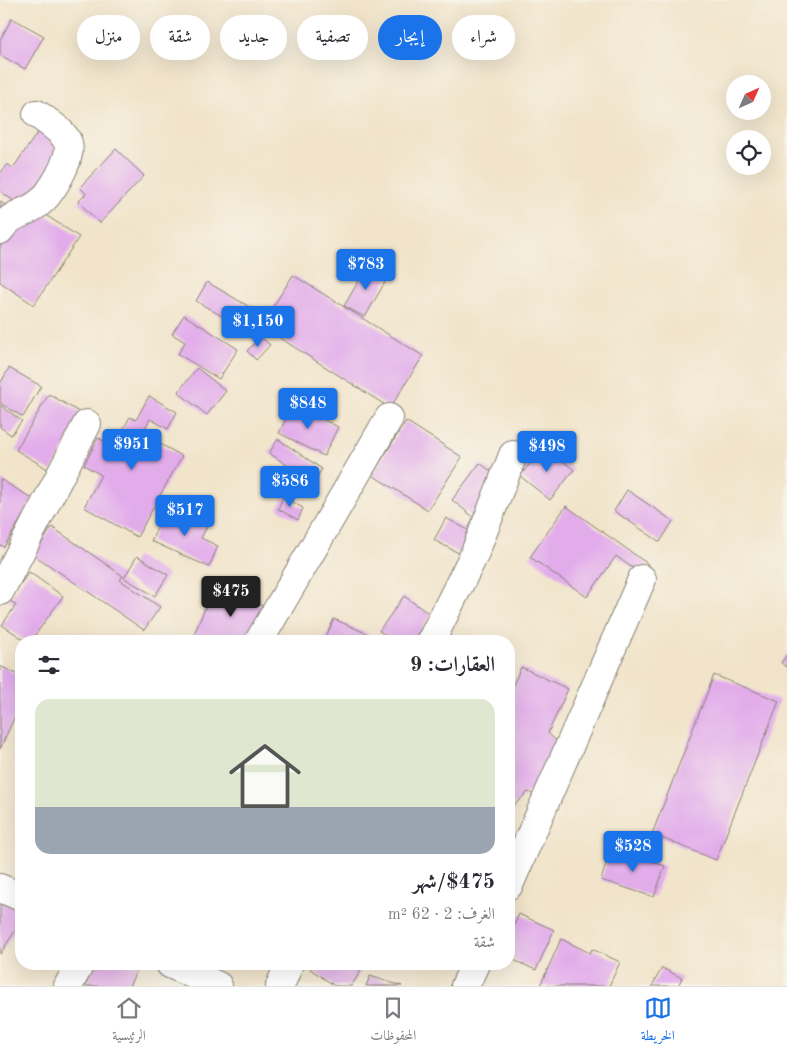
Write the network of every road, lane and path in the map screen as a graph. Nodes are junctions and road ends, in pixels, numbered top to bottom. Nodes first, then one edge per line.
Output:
1 (37, 114) dead end
2 (0, 230) edge
3 (389, 418) dead end
4 (87, 424) dead end
5 (513, 455) dead end
6 (642, 579) dead end
7 (0, 591) edge
8 (262, 635) edge
9 (434, 635) edge
10 (515, 871) edge
11 (0, 888) edge
12 (15, 894) edge
13 (77, 970) edge
14 (183, 970) edge
15 (287, 970) edge
16 (472, 970) edge
17 (68, 986) edge
18 (218, 986) edge
19 (280, 986) edge
20 (465, 986) edge

1 - 2 street
3 - 8 street
4 - 7 street
5 - 9 street
6 - 10 street
11 - 12 street
13 - 17 street
14 - 18 street
15 - 19 street
16 - 20 street

